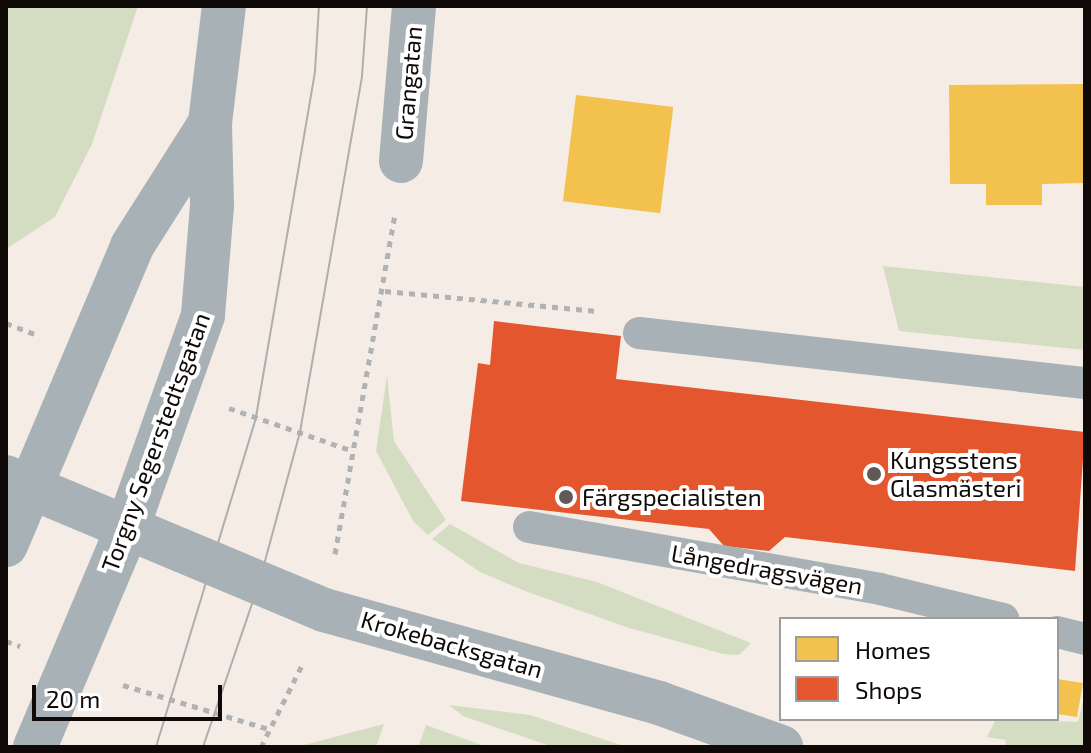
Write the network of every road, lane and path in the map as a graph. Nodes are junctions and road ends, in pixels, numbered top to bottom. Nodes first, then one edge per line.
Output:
1 (224, 6) edge
2 (414, 6) edge
3 (210, 123) junction
4 (401, 161) joint
5 (385, 291) junction
6 (639, 333) joint
7 (1085, 383) edge
8 (19, 482) edge
9 (529, 527) dead end
10 (127, 529) junction
11 (6, 545) edge
12 (324, 610) junction
13 (995, 617) edge
14 (1059, 632) edge
15 (1085, 639) edge
16 (6, 641) edge
17 (70, 665) junction
18 (269, 729) junction
19 (35, 747) edge
20 (261, 747) edge
21 (781, 747) edge

1 - 3 street, Torgny Segerstedtsgatan
2 - 4 street, Grangatan
3 - 8 street, Torgny Segerstedtsgatan
3 - 10 street, Torgny Segerstedtsgatan
4 - 5 path
5 - 6 path
5 - 12 path
6 - 7 lane
8 - 10 street, Krokebacksgatan
8 - 11 street, Torgny Segerstedtsgatan
9 - 13 lane, Långedragsvägen
10 - 12 street, Krokebacksgatan
10 - 17 street, Torgny Segerstedtsgatan
12 - 18 path
12 - 21 street, Krokebacksgatan
14 - 15 lane
16 - 17 path
17 - 18 path
17 - 19 street, Torgny Segerstedtsgatan
18 - 20 path

